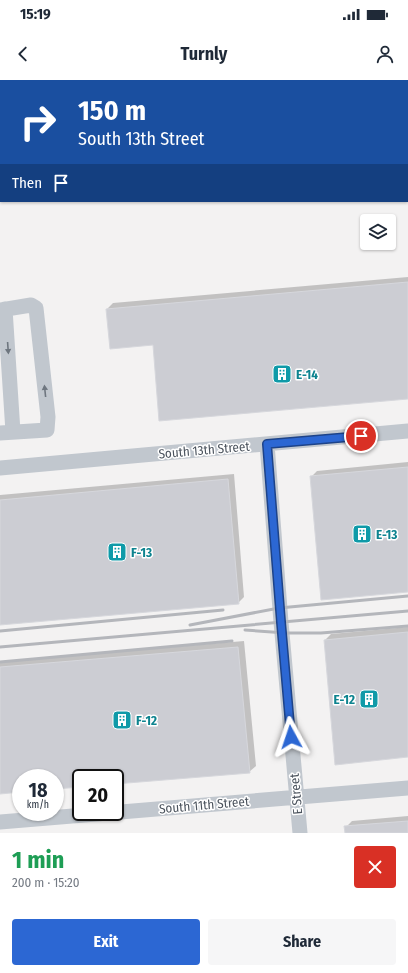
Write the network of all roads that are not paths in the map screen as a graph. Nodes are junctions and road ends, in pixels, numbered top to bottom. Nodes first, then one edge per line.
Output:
1 (3, 309) edge
2 (408, 431) edge
3 (7, 433) edge
4 (267, 444) junction
5 (0, 468) edge
6 (408, 788) edge
7 (297, 797) junction
8 (0, 822) edge
9 (300, 833) edge

1 -> 3 lane
3 -> 1 lane
2 - 4 lane, South 13th Street
4 - 5 lane, South 13th Street
4 - 7 lane, E Street
6 - 7 lane, South 11th Street
7 - 8 lane, South 11th Street
7 - 9 lane, E Street

